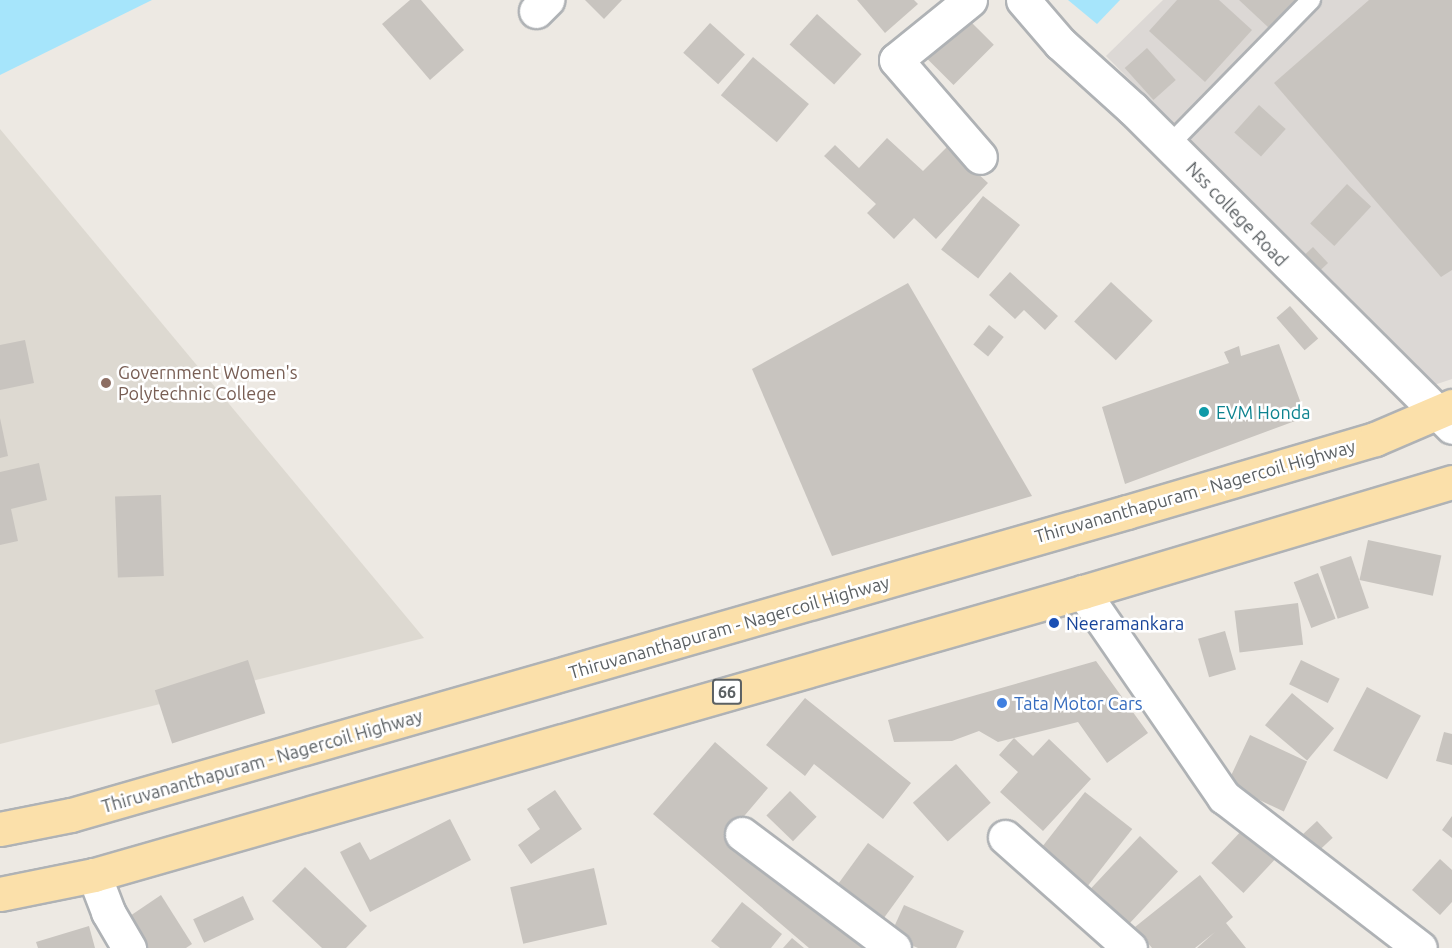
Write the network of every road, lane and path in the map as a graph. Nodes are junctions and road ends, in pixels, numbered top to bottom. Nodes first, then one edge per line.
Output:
1 (970, 0) edge
2 (1023, 0) edge
3 (1311, 0) edge
4 (1169, 145) junction
5 (980, 157) dead end
6 (1446, 415) edge
7 (1452, 482) edge
8 (1083, 592) junction
9 (0, 829) edge
10 (742, 834) dead end
11 (1005, 837) dead end
12 (94, 875) junction
13 (0, 894) edge
14 (129, 948) edge
15 (894, 948) edge
16 (1130, 948) edge
17 (1420, 948) edge

1 - 5 street
2 - 4 street, Nss college Road
3 - 4 lane
4 - 6 street, Nss college Road
6 - 9 main road, Thiruvananthapuram - Nagercoil Highway
7 - 8 main road, 66
8 - 12 main road, 66
8 - 17 street
10 - 15 street
11 - 16 street
12 - 13 main road, 66
12 - 14 street

